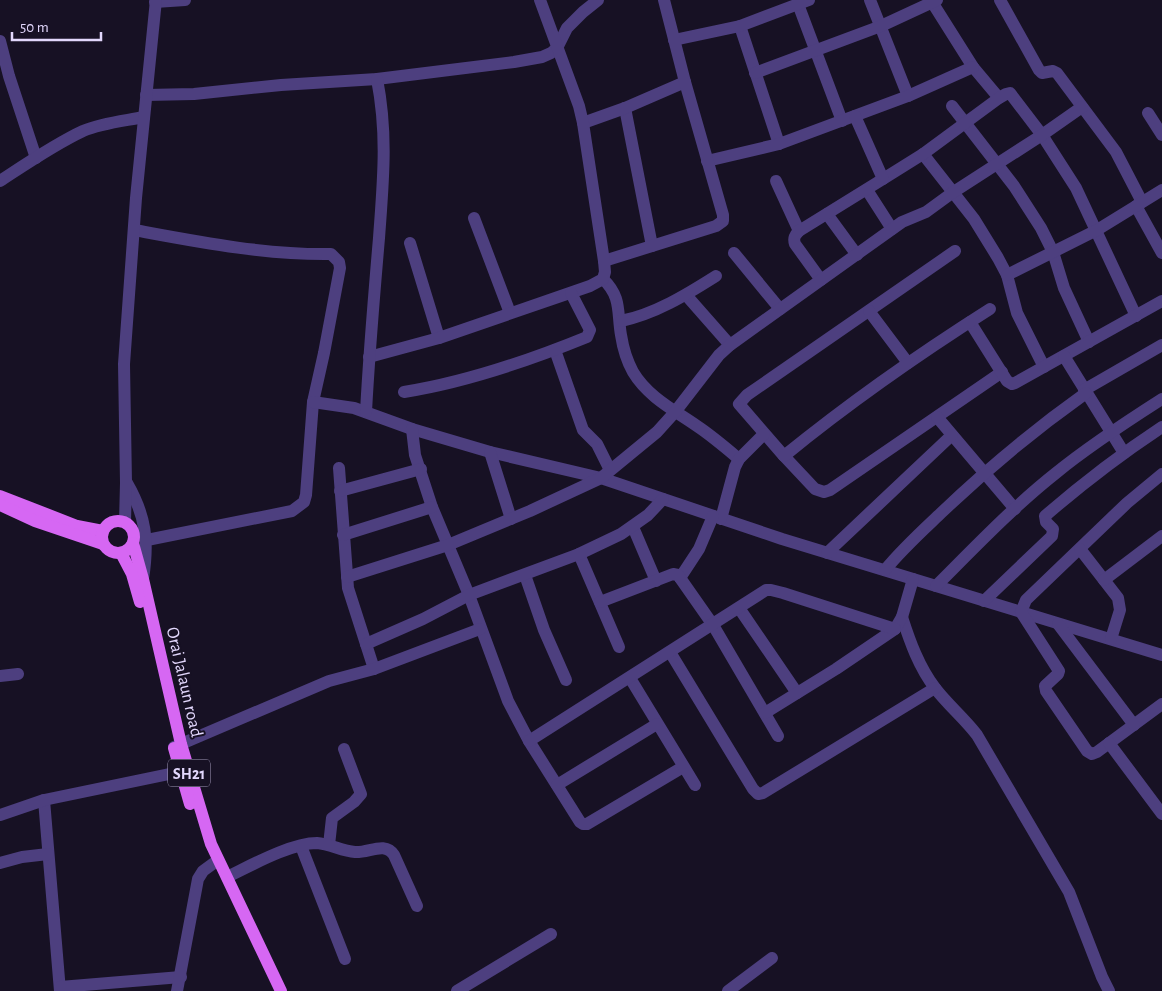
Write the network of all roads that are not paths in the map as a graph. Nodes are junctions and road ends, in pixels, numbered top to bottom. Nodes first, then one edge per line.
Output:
1 (185, 0) edge
2 (540, 0) edge
3 (598, 0) edge
4 (664, 0) edge
5 (870, 0) edge
6 (1000, 0) edge
7 (156, 1) edge
8 (934, 1) edge
9 (804, 2) edge
10 (740, 26) junction
11 (882, 26) junction
12 (674, 40) junction
13 (0, 42) edge
14 (557, 48) junction
15 (816, 52) junction
16 (973, 67) junction
17 (755, 73) junction
18 (377, 79) junction
19 (685, 82) junction
20 (146, 95) junction
21 (908, 96) junction
22 (999, 98) junction
23 (952, 106) dead end
24 (1082, 107) junction
25 (625, 108) junction
26 (1148, 113) dead end
27 (856, 116) junction
28 (144, 117) junction
29 (842, 121) junction
30 (583, 123) junction
31 (966, 123) junction
32 (1042, 135) junction
33 (1162, 135) edge
34 (779, 144) junction
35 (923, 154) junction
36 (36, 158) junction
37 (707, 161) junction
38 (997, 164) junction
39 (883, 179) junction
40 (0, 181) edge
41 (776, 181) dead end
42 (867, 190) junction
43 (1162, 190) edge
44 (952, 193) junction
45 (1139, 204) junction
46 (827, 214) junction
47 (474, 218) dead end
48 (892, 229) junction
49 (134, 230) junction
50 (799, 230) junction
51 (1097, 230) junction
52 (410, 243) dead end
53 (652, 246) junction
54 (955, 251) dead end
55 (1053, 252) junction
56 (734, 253) dead end
57 (1162, 253) edge
58 (857, 255) junction
59 (604, 261) junction
60 (1007, 275) junction
61 (716, 276) dead end
62 (603, 279) junction
63 (821, 280) junction
64 (570, 293) junction
65 (686, 295) junction
66 (1162, 302) edge
67 (780, 309) junction
68 (990, 309) dead end
69 (869, 311) junction
70 (510, 313) junction
71 (1136, 316) junction
72 (621, 321) junction
73 (970, 322) junction
74 (439, 338) junction
75 (1089, 342) junction
76 (730, 345) junction
77 (1162, 345) edge
78 (555, 350) junction
79 (1064, 356) junction
80 (369, 357) junction
81 (908, 363) junction
82 (1044, 367) junction
83 (1002, 372) junction
84 (1085, 391) junction
85 (404, 392) dead end
86 (1162, 399) edge
87 (313, 402) junction
88 (366, 412) junction
89 (675, 412) junction
90 (937, 417) junction
91 (1162, 427) edge
92 (412, 429) junction
93 (1110, 432) junction
94 (764, 434) junction
95 (952, 435) junction
96 (490, 452) junction
97 (1124, 453) junction
98 (784, 456) junction
99 (740, 459) junction
100 (339, 468) dead end
101 (421, 469) junction
102 (984, 472) junction
103 (605, 474) junction
104 (1162, 474) edge
105 (126, 483) junction
106 (340, 492) junction
107 (0, 496) edge
108 (663, 499) junction
109 (0, 506) edge
110 (432, 507) junction
111 (1015, 509) junction
112 (717, 517) junction
113 (511, 519) junction
114 (125, 522) junction
115 (633, 527) junction
116 (103, 531) junction
117 (343, 535) junction
118 (1162, 536) edge
119 (147, 540) junction
120 (133, 543) junction
121 (103, 544) junction
122 (448, 544) junction
123 (1080, 549) junction
124 (121, 553) junction
125 (827, 553) junction
126 (579, 554) junction
127 (885, 570) junction
128 (524, 575) junction
129 (347, 577) junction
130 (143, 578) junction
131 (680, 578) junction
132 (913, 579) junction
133 (1104, 580) junction
134 (656, 581) junction
135 (936, 586) junction
136 (469, 595) junction
137 (984, 601) junction
138 (600, 602) junction
139 (739, 608) junction
140 (1021, 612) junction
141 (902, 617) junction
142 (1058, 624) junction
143 (713, 625) junction
144 (480, 629) junction
145 (895, 629) junction
146 (1111, 639) junction
147 (366, 644) junction
148 (619, 647) dead end
149 (670, 652) junction
150 (1162, 655) edge
151 (374, 669) junction
152 (18, 674) dead end
153 (0, 676) edge
154 (630, 678) junction
155 (566, 680) dead end
156 (935, 688) junction
157 (797, 693) junction
158 (1160, 709) edge
159 (765, 713) junction
160 (657, 724) junction
161 (1134, 725) junction
162 (778, 736) dead end
163 (529, 741) junction
164 (1109, 744) junction
165 (177, 746) junction
166 (344, 749) dead end
167 (682, 767) junction
168 (180, 772) junction
169 (557, 785) junction
170 (695, 785) dead end
171 (44, 800) junction
172 (1162, 814) edge
173 (0, 815) edge
174 (329, 845) junction
175 (300, 846) junction
176 (48, 854) junction
177 (215, 861) junction
178 (0, 863) edge
179 (227, 877) junction
180 (417, 906) dead end
181 (551, 934) dead end
182 (772, 958) dead end
183 (345, 959) dead end
184 (181, 977) junction
185 (60, 989) edge
186 (177, 991) edge
187 (272, 991) edge
188 (281, 991) edge
189 (457, 991) edge
190 (728, 991) edge
191 (1109, 991) edge

1 - 7 street
2 - 14 street
3 - 14 street
4 - 12 street
5 - 11 street
6 - 24 street
7 - 20 street
8 - 11 street
8 - 16 street
9 - 10 street
9 - 15 street
10 - 12 street
10 - 17 street
11 - 15 street
11 - 21 street
12 - 19 street
13 - 36 street
14 - 18 street
14 - 30 street
15 - 17 street
15 - 29 street
16 - 21 street
16 - 22 street
17 - 34 street
18 - 20 street
18 - 80 street
19 - 25 street
19 - 37 street
20 - 28 street
21 - 27 street
22 - 31 street
22 - 32 street
23 - 31 street
24 - 32 street
24 - 45 street
25 - 30 street
25 - 53 street
26 - 33 street
27 - 29 street
27 - 39 street
28 - 36 street
28 - 49 street
29 - 34 street
30 - 59 street
31 - 35 street
31 - 38 street
32 - 38 street
32 - 51 street
34 - 37 street
35 - 39 street
35 - 44 street
36 - 40 street
37 - 53 street
38 - 44 street
38 - 55 street
39 - 42 street
41 - 50 street
42 - 46 street
42 - 48 street
43 - 45 street
44 - 48 street
44 - 60 street
45 - 51 street
45 - 57 street
46 - 50 street
46 - 58 street
47 - 70 street
48 - 58 street
49 - 87 street
49 - 105 street
50 - 63 street
51 - 55 street
51 - 71 street
52 - 74 street
53 - 59 street
54 - 69 street
55 - 60 street
55 - 75 street
56 - 67 street
58 - 63 street
59 - 62 street
60 - 82 street
61 - 65 street
62 - 64 street
62 - 72 street
63 - 67 street
64 - 70 street
64 - 78 street
65 - 72 street
65 - 76 street
66 - 71 street
67 - 76 street
68 - 73 street
69 - 81 street
69 - 94 street
70 - 74 street
71 - 75 street
72 - 89 street
73 - 81 street
73 - 83 street
74 - 80 street
75 - 79 street
76 - 89 street
77 - 84 street
78 - 85 street
78 - 103 street
79 - 82 street
79 - 84 street
80 - 88 street
81 - 98 street
82 - 83 street
83 - 90 street
84 - 93 street
84 - 102 street
86 - 93 street
87 - 88 street
87 - 119 street
88 - 92 street
89 - 99 street
89 - 103 street
90 - 95 street
90 - 98 street
91 - 97 street
92 - 96 street
92 - 101 street
93 - 97 street
93 - 111 street
94 - 98 street
94 - 99 street
95 - 102 street
95 - 125 street
96 - 103 street
96 - 113 street
97 - 137 street
99 - 112 street
100 - 106 street
101 - 106 street
101 - 110 street
102 - 111 street
102 - 127 street
103 - 108 street
103 - 113 street
104 - 123 street
105 - 114 street
105 - 119 street
106 - 117 street
107 - 116 main road
108 - 112 street
108 - 115 street
109 - 121 main road
110 - 117 street
110 - 122 street
111 - 135 street
112 - 125 street
112 - 131 street
113 - 122 street
114 - 116 main road
114 - 120 main road, Orai Jalaun road / SH21
115 - 126 street
115 - 134 street
116 - 121 main road
117 - 129 street
118 - 133 street
119 - 130 street
120 - 124 main road
120 - 130 main road, Orai Jalaun road / SH21
121 - 124 main road
122 - 129 street
122 - 136 street
123 - 133 street
123 - 140 street
124 - 165 main road
125 - 127 street
126 - 128 street
126 - 138 street
127 - 132 street
128 - 136 street
128 - 155 street
129 - 147 street
130 - 165 main road, Orai Jalaun road / SH21
131 - 134 street
131 - 143 street
132 - 135 street
132 - 141 street
133 - 146 street
134 - 138 street
135 - 137 street
136 - 144 street
136 - 147 street
137 - 140 street
138 - 148 street
139 - 143 street
139 - 145 street
139 - 157 street
140 - 142 street
140 - 164 street
141 - 145 street
141 - 156 street
142 - 146 street
142 - 161 street
143 - 149 street
143 - 159 street
144 - 151 street
144 - 163 street
145 - 157 street
146 - 150 street
147 - 151 street
149 - 154 street
149 - 156 street
151 - 165 street
152 - 153 street
154 - 160 street
154 - 163 street
156 - 191 street
157 - 159 street
158 - 161 street
159 - 162 street
160 - 167 street
160 - 169 street
161 - 164 street
163 - 169 street
164 - 172 street
165 - 168 main road
165 - 177 main road, Orai Jalaun road / SH21
166 - 174 street
167 - 169 street
167 - 170 street
168 - 171 street
168 - 177 main road
171 - 173 street
171 - 176 street
174 - 175 street
174 - 180 street
175 - 179 street
175 - 183 street
176 - 178 street
176 - 185 street
177 - 179 main road, Orai Jalaun road / SH21
177 - 184 street
177 - 187 main road
179 - 188 main road, Orai Jalaun road / SH21
181 - 189 street
182 - 190 street
184 - 185 street
184 - 186 street

